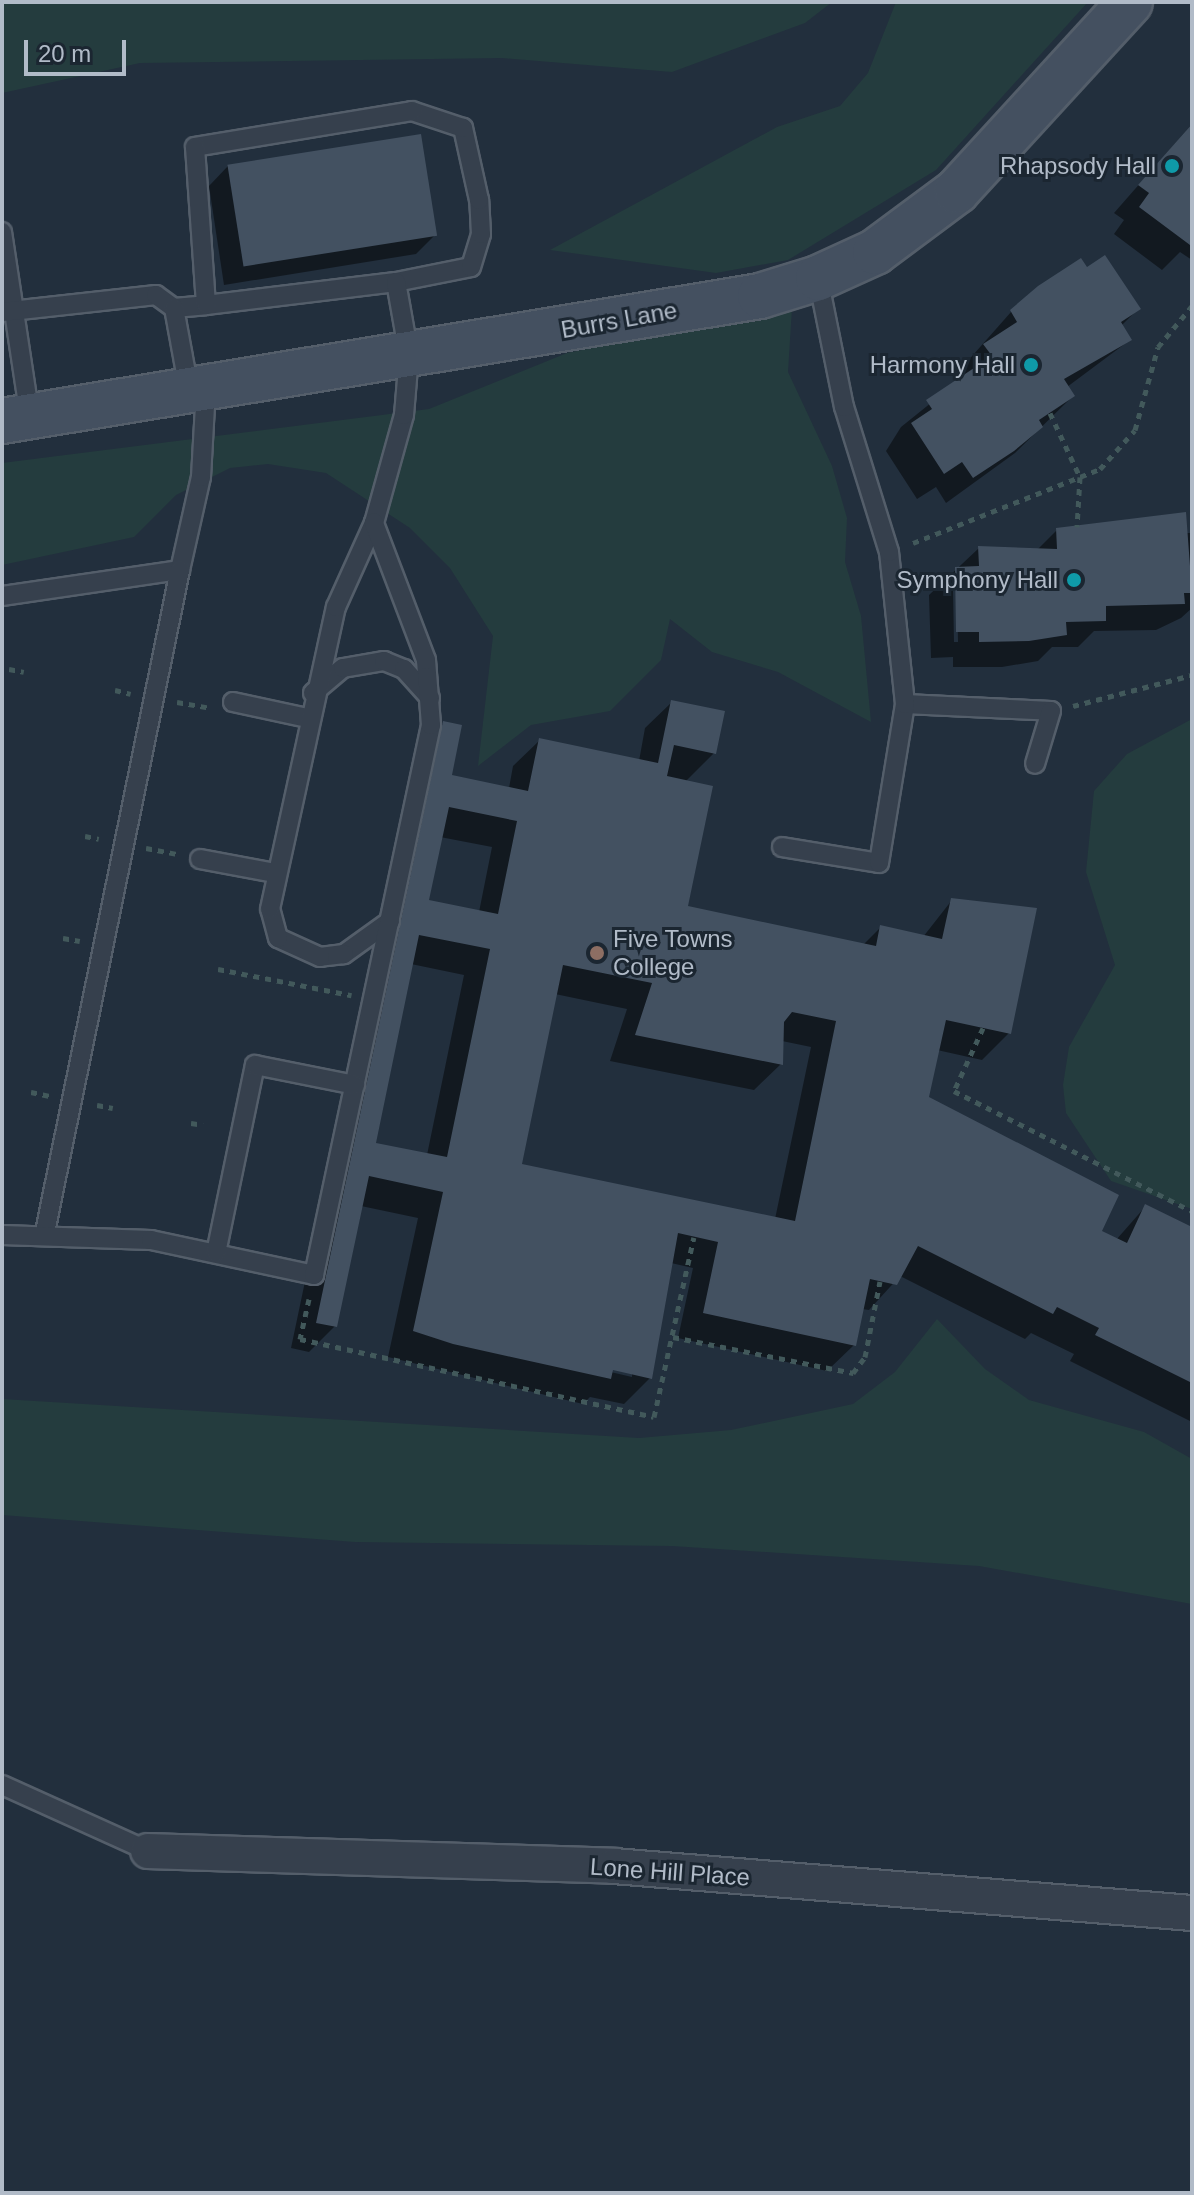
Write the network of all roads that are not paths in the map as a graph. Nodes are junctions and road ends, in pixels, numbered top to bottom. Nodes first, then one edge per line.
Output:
1 (1130, 2) edge
2 (2, 232) edge
3 (818, 278) junction
4 (396, 282) junction
5 (206, 305) junction
6 (174, 308) junction
7 (8, 312) edge
8 (409, 355) junction
9 (198, 390) junction
10 (16, 419) edge
11 (374, 523) junction
12 (180, 570) junction
13 (2, 596) edge
14 (313, 693) junction
15 (432, 700) junction
16 (233, 702) dead end
17 (905, 704) junction
18 (307, 718) junction
19 (1035, 764) dead end
20 (782, 847) dead end
21 (200, 859) dead end
22 (275, 873) junction
23 (390, 921) junction
24 (355, 1085) junction
25 (45, 1232) junction
26 (2, 1235) edge
27 (216, 1253) junction
28 (2, 1785) edge
29 (148, 1851) joint
30 (1192, 1913) edge

1 - 3 street, Burrs Lane
2 - 7 lane
3 - 8 street, Burrs Lane
3 - 17 lane
4 - 5 lane
4 - 5 lane
4 - 8 lane
5 - 6 lane
6 - 7 lane
6 - 9 lane
7 - 10 lane
8 - 9 street, Burrs Lane
8 - 11 lane
9 - 10 street, Burrs Lane
9 - 12 lane
11 - 14 lane
11 - 15 lane
12 - 13 lane
12 - 25 lane
14 - 15 lane
14 - 18 lane
15 - 23 lane
16 - 18 lane
17 - 19 lane
17 - 20 lane
18 - 22 lane
21 - 22 lane
22 - 23 lane
23 - 24 lane
24 - 27 lane
24 - 27 lane
25 - 26 lane
25 - 27 lane
28 - 29 lane
29 - 30 street, Lone Hill Place

